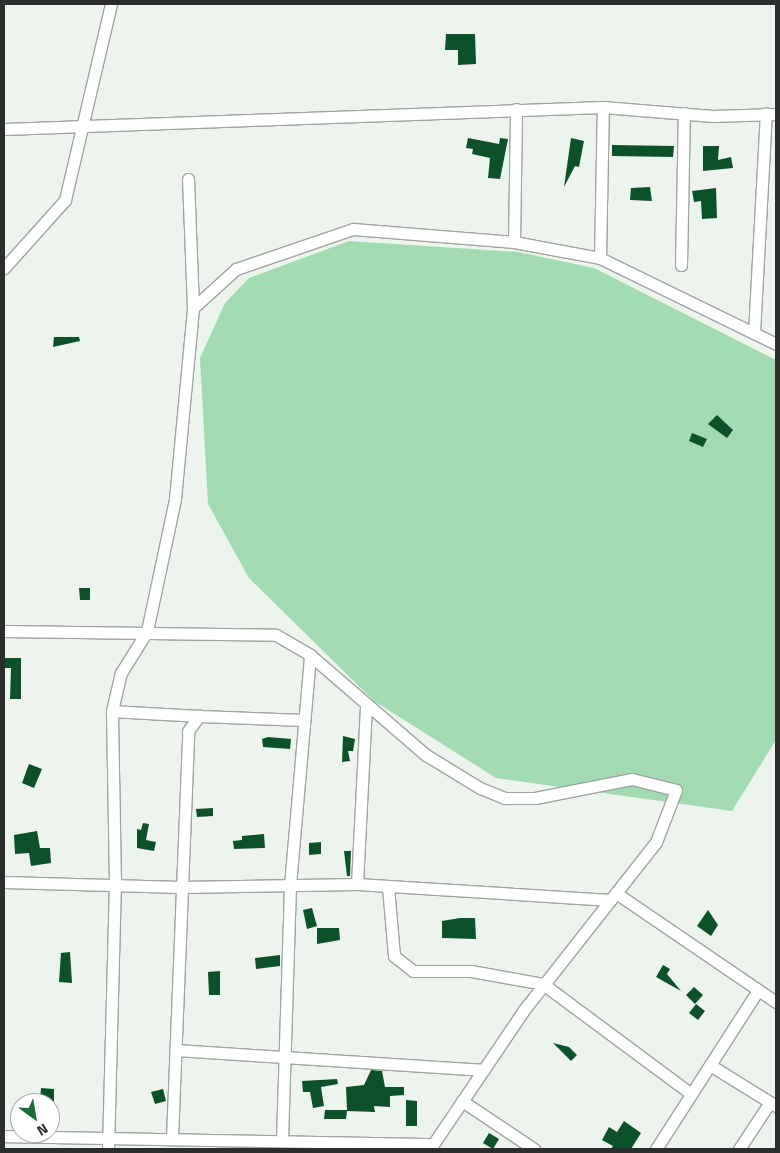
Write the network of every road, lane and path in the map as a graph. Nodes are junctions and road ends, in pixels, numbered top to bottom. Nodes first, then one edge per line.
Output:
1 (111, 4) edge
2 (603, 107) junction
3 (516, 109) junction
4 (684, 113) junction
5 (771, 114) edge
6 (83, 124) junction
7 (4, 129) edge
8 (188, 179) dead end
9 (514, 242) junction
10 (600, 258) junction
11 (681, 265) dead end
12 (4, 268) edge
13 (193, 308) junction
14 (754, 333) junction
15 (776, 344) edge
16 (4, 631) edge
17 (147, 631) junction
18 (310, 655) junction
19 (366, 705) junction
20 (112, 711) junction
21 (200, 716) junction
22 (304, 720) junction
23 (4, 882) edge
24 (115, 884) junction
25 (357, 884) junction
26 (290, 885) junction
27 (181, 887) junction
28 (388, 887) junction
29 (613, 896) junction
30 (543, 984) junction
31 (758, 990) junction
32 (776, 1002) edge
33 (176, 1050) junction
34 (287, 1058) junction
35 (710, 1065) junction
36 (483, 1070) junction
37 (692, 1094) junction
38 (462, 1102) junction
39 (773, 1104) edge
40 (4, 1136) edge
41 (108, 1136) junction
42 (172, 1138) junction
43 (282, 1140) junction
44 (238, 1144) edge
45 (378, 1146) edge
46 (431, 1147) edge
47 (108, 1149) edge
48 (534, 1149) edge
49 (656, 1149) edge
50 (740, 1149) edge

1 - 6 street
2 - 3 street
2 - 4 street
2 - 10 street
3 - 6 street
3 - 9 street
4 - 5 street
4 - 11 street
5 - 14 street
6 - 7 street
6 - 12 street
8 - 13 street
9 - 10 street
9 - 13 street
10 - 14 street
13 - 17 street
14 - 15 street
16 - 17 street
17 - 18 street
17 - 20 street
18 - 19 street
18 - 22 street
19 - 25 street
19 - 29 street
20 - 21 street
20 - 24 street
21 - 22 street
21 - 27 street
22 - 26 street
23 - 24 street
24 - 27 street
24 - 41 street
25 - 26 street
25 - 28 street
26 - 27 street
26 - 34 street
27 - 33 street
28 - 29 street
28 - 30 street
29 - 30 street
29 - 31 street
30 - 36 street
30 - 37 street
31 - 32 street
31 - 35 street
33 - 34 street
33 - 42 street
34 - 36 street
34 - 43 street
35 - 37 street
35 - 39 street
36 - 38 street
37 - 49 street
38 - 46 street
38 - 48 street
39 - 50 street
40 - 41 street
41 - 42 street
41 - 47 street
42 - 44 street
43 - 44 street
43 - 45 street
45 - 46 street

